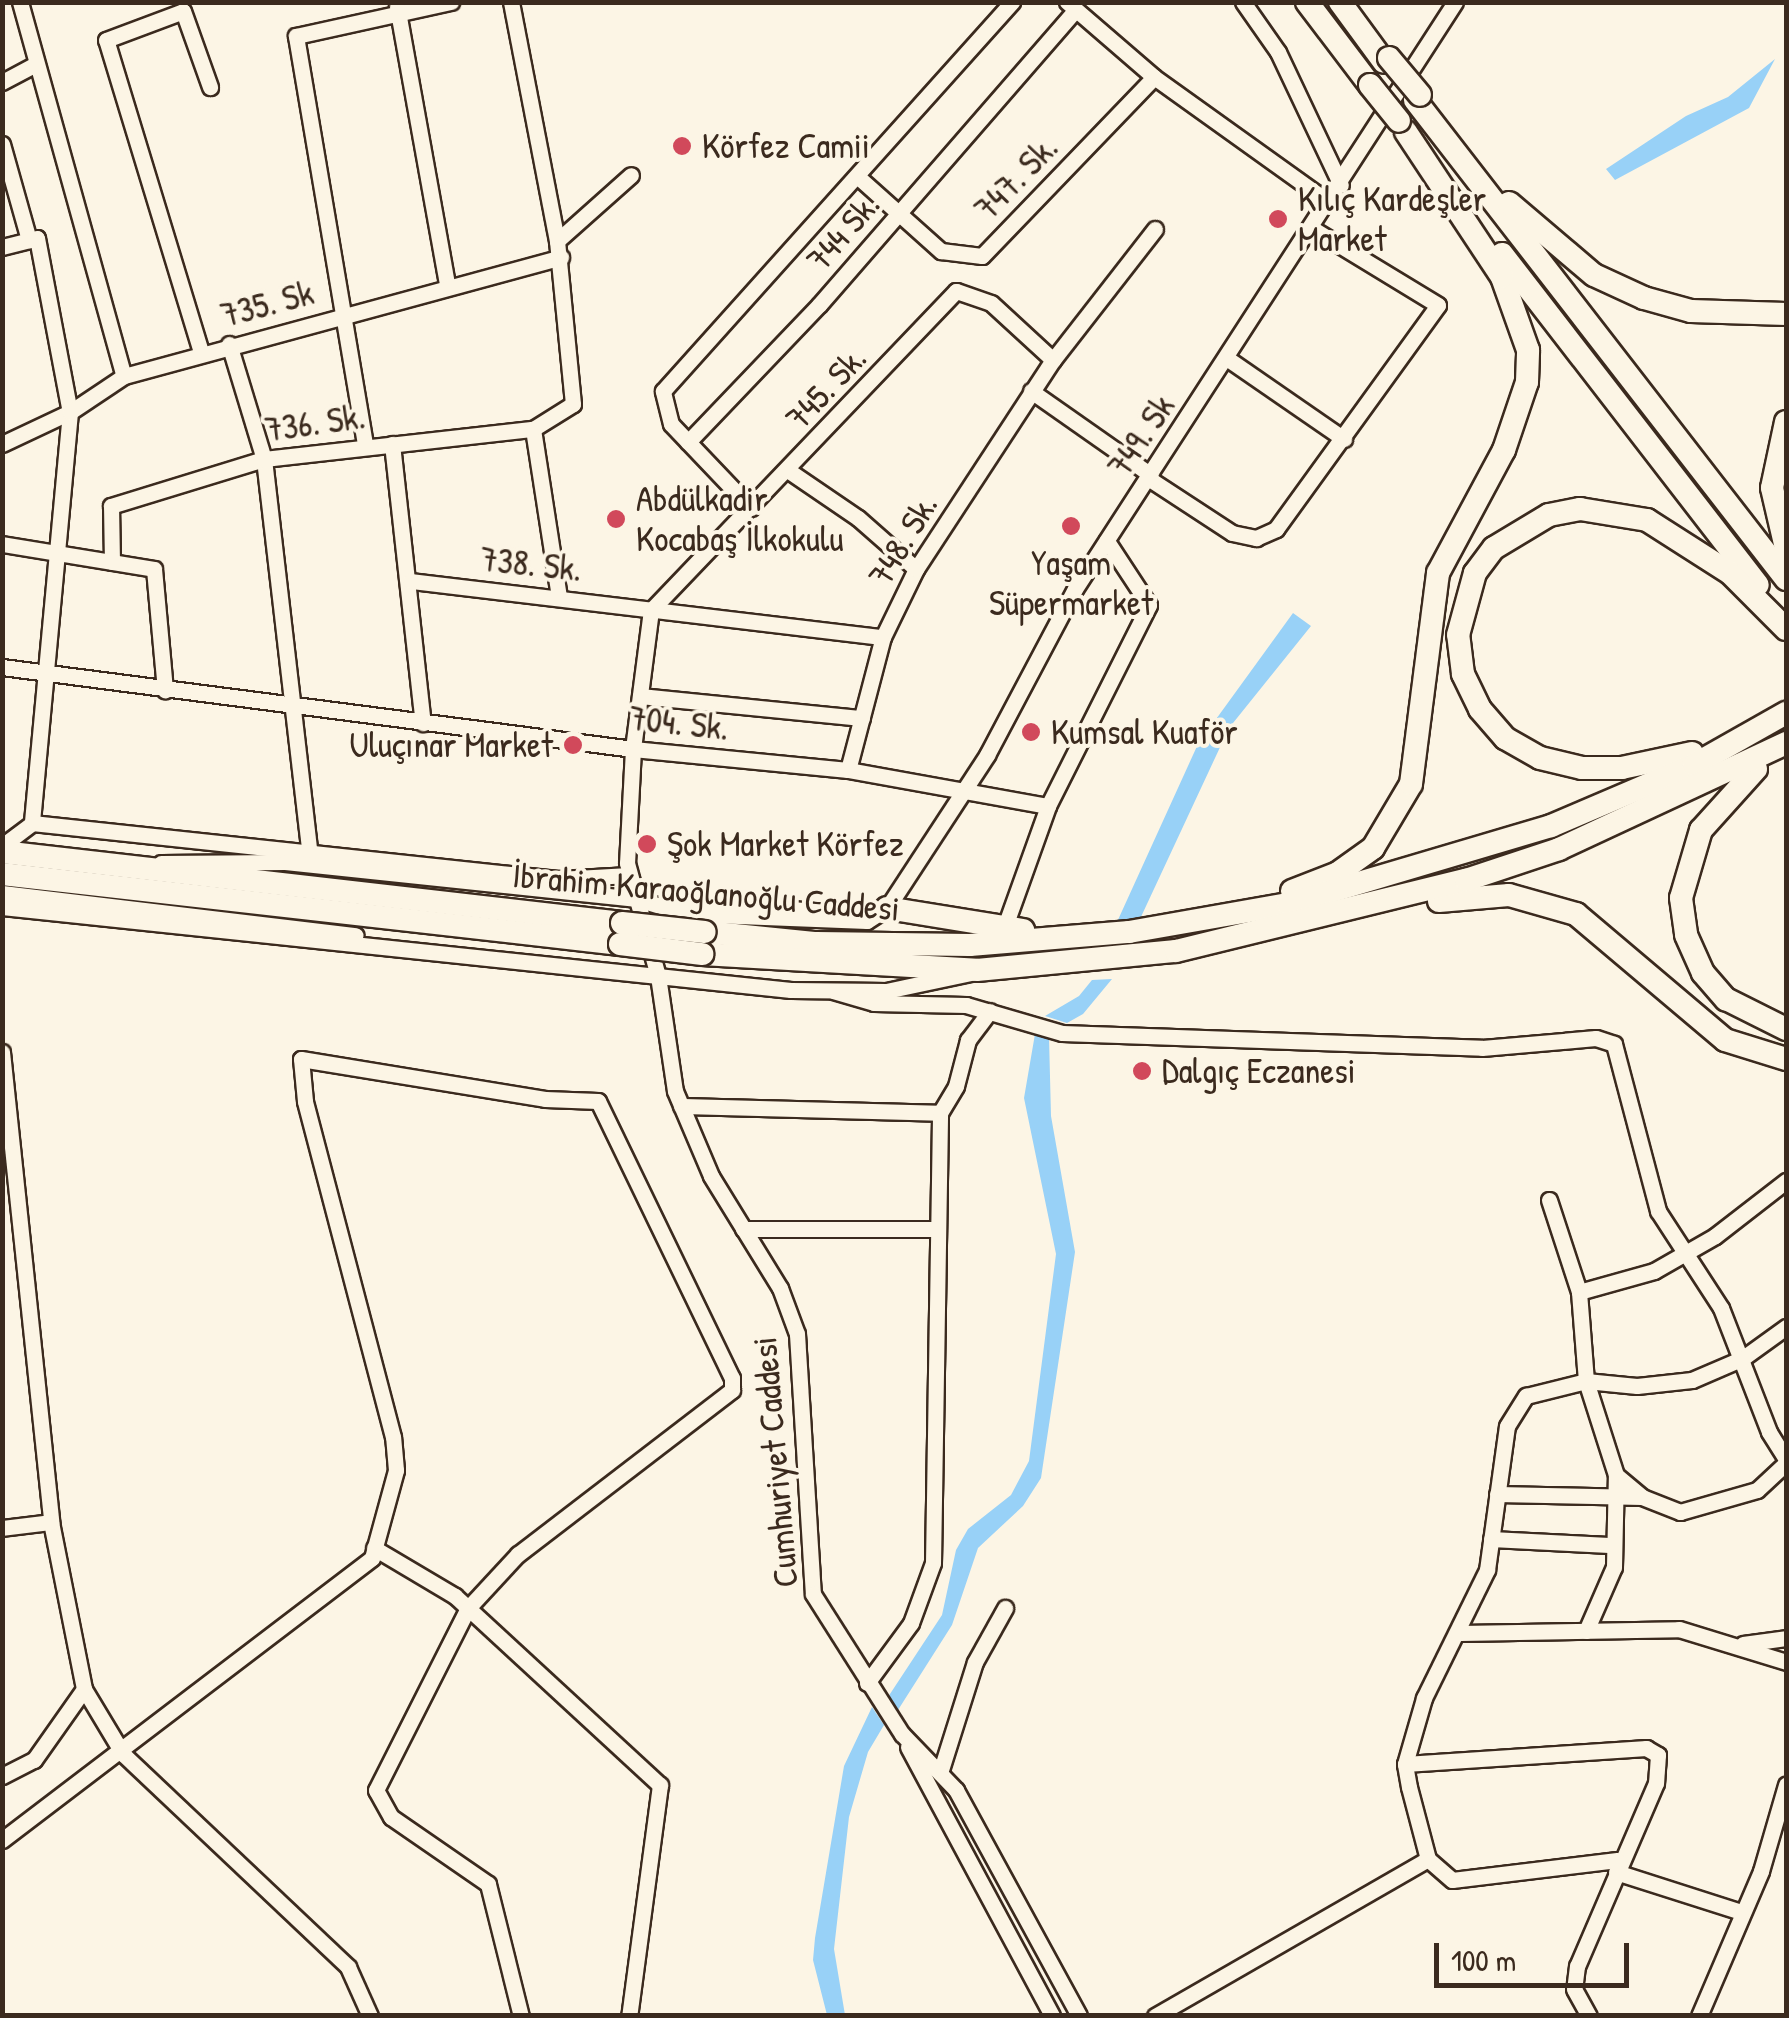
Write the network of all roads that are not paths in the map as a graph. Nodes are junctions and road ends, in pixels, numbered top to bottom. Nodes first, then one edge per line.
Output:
1 (20, 2) edge
2 (451, 2) edge
3 (511, 2) edge
4 (1012, 2) edge
5 (1243, 2) edge
6 (1307, 2) edge
7 (1340, 2) edge
8 (1455, 2) edge
9 (398, 7) edge
10 (1071, 7) edge
11 (34, 65) junction
12 (1150, 73) junction
13 (2, 82) edge
14 (210, 86) dead end
15 (1417, 98) junction
16 (1402, 126) junction
17 (2, 144) edge
18 (631, 176) dead end
19 (857, 176) junction
20 (1341, 185) junction
21 (1330, 203) junction
22 (900, 212) junction
23 (1155, 229) dead end
24 (1313, 229) junction
25 (30, 240) junction
26 (2, 247) edge
27 (559, 249) junction
28 (448, 283) junction
29 (1786, 314) edge
30 (345, 315) junction
31 (230, 344) junction
32 (202, 352) junction
33 (1053, 360) junction
34 (1228, 360) junction
35 (124, 376) junction
36 (1032, 391) junction
37 (70, 412) junction
38 (1786, 422) edge
39 (533, 429) junction
40 (1344, 439) junction
41 (688, 442) junction
42 (2, 444) edge
43 (364, 444) junction
44 (392, 444) junction
45 (264, 459) junction
46 (790, 472) junction
47 (1149, 477) junction
48 (751, 508) junction
49 (1106, 541) junction
50 (2, 544) edge
51 (1786, 548) edge
52 (56, 552) junction
53 (112, 562) junction
54 (916, 569) junction
55 (1786, 579) edge
56 (411, 581) junction
57 (559, 596) junction
58 (651, 610) junction
59 (1786, 622) edge
60 (1786, 630) edge
61 (882, 637) junction
62 (2, 667) edge
63 (43, 674) junction
64 (164, 692) junction
65 (640, 696) junction
66 (296, 707) junction
67 (1780, 717) edge
68 (862, 718) junction
69 (423, 723) junction
70 (1786, 744) edge
71 (633, 749) junction
72 (848, 770) junction
73 (965, 786) junction
74 (1048, 806) junction
75 (32, 823) junction
76 (2, 849) edge
77 (310, 849) junction
78 (123, 867) junction
79 (2, 874) edge
80 (628, 875) junction
81 (2, 892) edge
82 (636, 900) junction
83 (2, 907) edge
84 (880, 912) junction
85 (1201, 920) junction
86 (178, 921) junction
87 (1288, 928) junction
88 (1004, 929) junction
89 (621, 934) junction
90 (1070, 938) junction
91 (704, 943) junction
92 (977, 970) junction
93 (658, 976) junction
94 (833, 990) junction
95 (990, 1012) junction
96 (1786, 1029) edge
97 (2, 1052) edge
98 (1786, 1059) edge
99 (5, 1086) edge
100 (681, 1106) junction
101 (940, 1113) junction
102 (1786, 1180) edge
103 (1549, 1200) dead end
104 (934, 1228) junction
105 (743, 1229) junction
106 (1688, 1250) junction
107 (1579, 1292) junction
108 (1786, 1327) edge
109 (1743, 1358) junction
110 (1586, 1381) junction
111 (1786, 1461) edge
112 (1616, 1475) junction
113 (1496, 1494) junction
114 (1611, 1495) junction
115 (1642, 1497) junction
116 (50, 1522) junction
117 (2, 1528) edge
118 (1491, 1539) junction
119 (1610, 1545) junction
120 (374, 1548) junction
121 (468, 1608) junction
122 (1005, 1608) dead end
123 (1586, 1631) junction
124 (1460, 1633) junction
125 (1786, 1638) edge
126 (1743, 1644) junction
127 (1786, 1662) edge
128 (867, 1683) junction
129 (84, 1690) junction
130 (902, 1734) junction
131 (124, 1754) junction
132 (1404, 1764) junction
133 (940, 1773) junction
134 (2, 1776) edge
135 (1786, 1785) edge
136 (2, 1840) edge
137 (1428, 1859) junction
138 (1617, 1866) junction
139 (1741, 1912) junction
140 (370, 2016) edge
141 (521, 2016) edge
142 (629, 2016) edge
143 (1052, 2016) edge
144 (1079, 2016) edge
145 (1155, 2016) edge
146 (1589, 2016) edge
147 (1699, 2016) edge

1 - 11 street
2 - 9 street
3 - 27 street
4 - 19 street
5 - 20 street
6 - 16 highway, bridge
7 - 15 highway, bridge
8 - 20 street, 749. Sk
9 - 28 street
9 - 30 street
10 - 12 street
10 - 22 street, 744 Sk.
11 - 13 street
11 - 35 street
12 - 21 street
12 - 22 street, 747. Sk.
14 - 32 street
15 - 29 highway
15 - 55 highway
16 - 59 highway
16 - 85 highway
17 - 25 street
18 - 27 street
19 - 22 street
19 - 41 street
20 - 21 street, 749. Sk
21 - 24 street, 749. Sk
22 - 41 street, 744 Sk.
23 - 33 street, 748. Sk.
24 - 34 street, 749. Sk
24 - 40 street
25 - 26 street
25 - 37 street
27 - 28 street, 735. Sk
27 - 39 street
28 - 30 street, 735. Sk
30 - 31 street, 735. Sk
30 - 43 street
31 - 32 street, 735. Sk
31 - 45 street
32 - 35 street, 735. Sk
33 - 36 street, 748. Sk.
33 - 46 street, 745. Sk.
34 - 40 street
34 - 47 street, 749. Sk
35 - 37 street, 735. Sk
36 - 47 street
36 - 54 street, 748. Sk.
37 - 42 street, 735. Sk
37 - 52 street
38 - 51 highway
39 - 44 street, 736. Sk.
39 - 57 street
40 - 47 street
41 - 48 street
43 - 44 street, 736. Sk.
43 - 45 street, 736. Sk.
44 - 56 street
45 - 53 street, 736. Sk.
45 - 66 street
46 - 48 street, 745. Sk.
46 - 54 street
47 - 49 street, 749. Sk
48 - 58 street, 745. Sk.
49 - 73 street, 749. Sk
49 - 74 street
50 - 52 street
52 - 53 street
52 - 63 street
53 - 64 street
54 - 61 street, 748. Sk.
56 - 57 street, 738. Sk.
56 - 69 street
57 - 58 street, 738. Sk.
58 - 61 street, 738. Sk.
58 - 65 street
60 - 67 highway
61 - 68 street, 748. Sk.
62 - 63 street, 704. Sk.
63 - 64 street, 704. Sk.
63 - 75 street
64 - 66 street, 704. Sk.
65 - 68 street
65 - 71 street
66 - 69 street, 704. Sk.
66 - 77 street
67 - 85 highway, İbrahim Karaoğlanoğlu Caddesi
68 - 72 street, 748. Sk.
69 - 71 street, 704. Sk.
70 - 87 highway, İbrahim Karaoğlanoğlu Caddesi
70 - 96 highway
71 - 72 street, 704. Sk.
71 - 80 street
72 - 73 street, 704. Sk.
73 - 74 street, 704. Sk.
73 - 84 street, 749. Sk
74 - 88 street
75 - 76 street
75 - 77 street
76 - 78 highway, İbrahim Karaoğlanoğlu Caddesi
77 - 80 street
78 - 82 street
78 - 89 highway, İbrahim Karaoğlanoğlu Caddesi
79 - 89 highway, İbrahim Karaoğlanoğlu Caddesi
80 - 82 street, Cumhuriyet Caddesi
81 - 86 street
82 - 84 street
82 - 93 street, Cumhuriyet Caddesi
83 - 86 street
84 - 88 highway
85 - 90 highway, İbrahim Karaoğlanoğlu Caddesi
86 - 93 street
87 - 92 highway, İbrahim Karaoğlanoğlu Caddesi
87 - 98 highway
88 - 90 highway
89 - 91 highway, İbrahim Karaoğlanoğlu Caddesi, bridge
90 - 91 highway, İbrahim Karaoğlanoğlu Caddesi
91 - 92 highway, İbrahim Karaoğlanoğlu Caddesi
92 - 94 street
93 - 94 street
93 - 100 street, Cumhuriyet Caddesi
94 - 95 street
95 - 101 street
95 - 106 street
97 - 99 street
99 - 116 street
100 - 101 street
100 - 105 street, Cumhuriyet Caddesi
101 - 104 street
102 - 106 street
103 - 107 street
104 - 105 street
104 - 128 street
105 - 128 street, Cumhuriyet Caddesi
106 - 107 street
106 - 109 street
107 - 110 street
108 - 109 street
109 - 110 street
109 - 111 street
110 - 112 street
110 - 113 street
111 - 115 street
112 - 114 street
112 - 115 street
113 - 114 street
113 - 118 street
114 - 115 street
114 - 119 street
116 - 117 street
116 - 129 street
118 - 119 street
118 - 124 street
119 - 123 street
120 - 121 street
120 - 121 street
120 - 131 street
121 - 141 street
121 - 142 street
122 - 133 street
123 - 124 street
123 - 126 street
124 - 132 street
125 - 126 street
126 - 127 street
128 - 130 street, Cumhuriyet Caddesi
129 - 131 street
129 - 134 street
130 - 133 street, Cumhuriyet Caddesi
130 - 143 street
131 - 136 street
131 - 140 street
132 - 137 street
132 - 138 street
133 - 144 street, Cumhuriyet Caddesi
135 - 139 street
137 - 138 street
137 - 145 street
138 - 139 street
138 - 146 street
139 - 147 street

